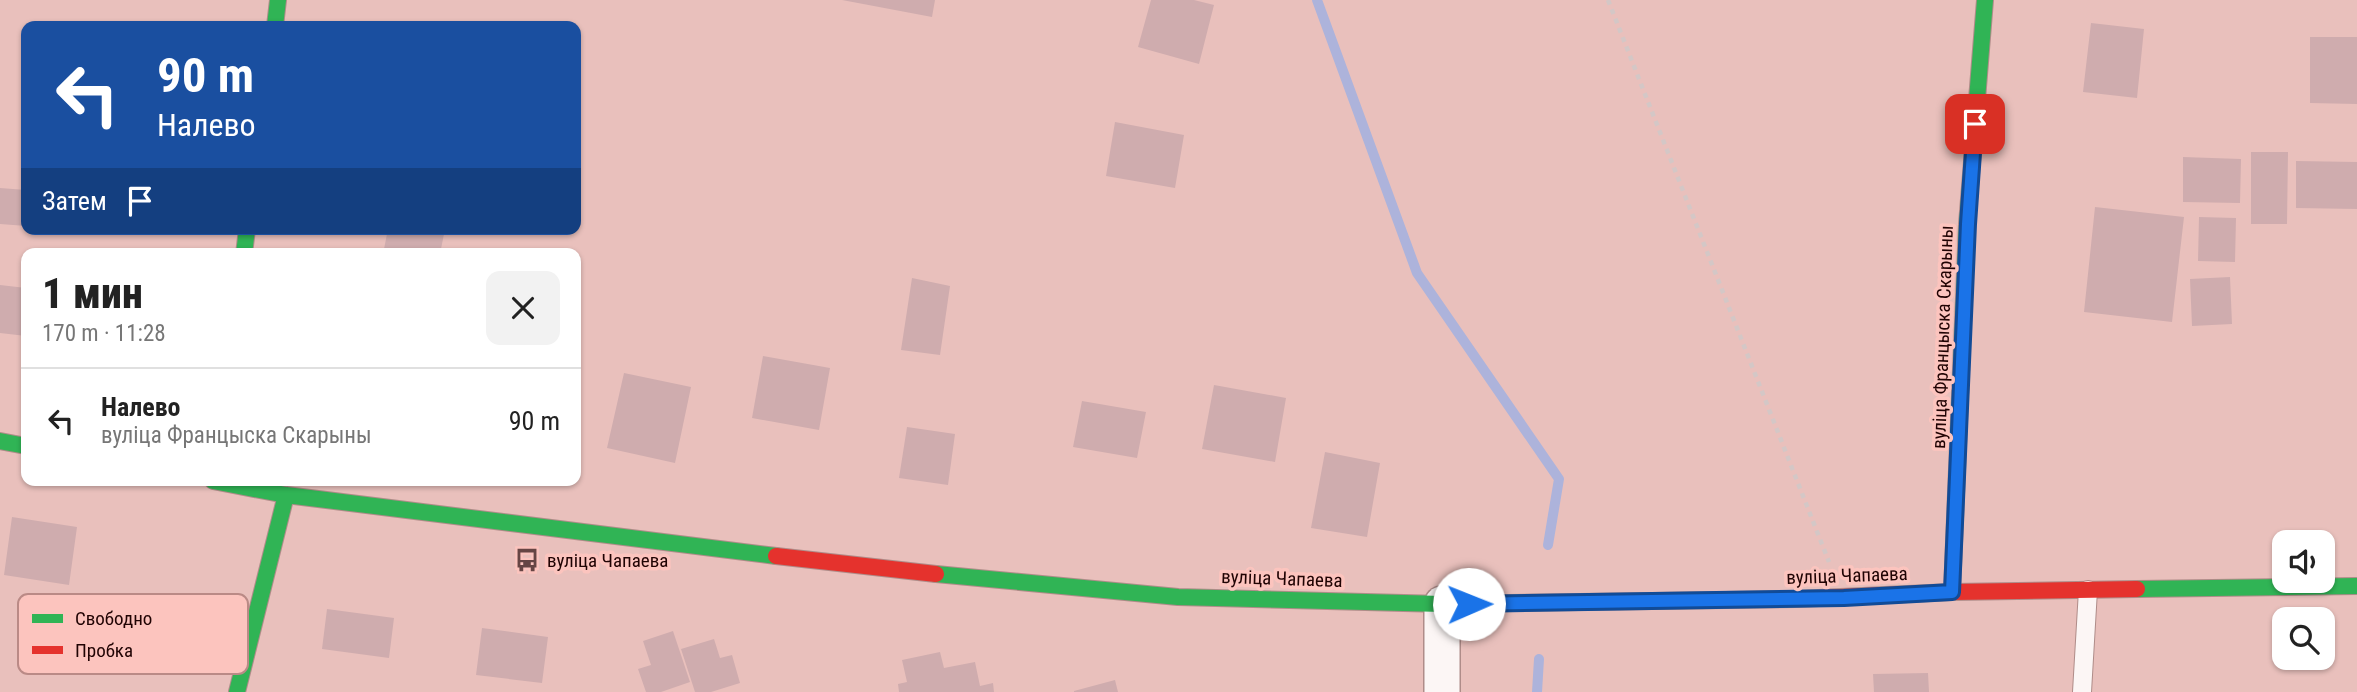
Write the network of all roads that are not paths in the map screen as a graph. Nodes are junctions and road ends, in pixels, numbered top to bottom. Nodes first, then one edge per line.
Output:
1 (278, 0) edge
2 (1985, 0) edge
3 (276, 21) edge
4 (0, 441) edge
5 (21, 445) edge
6 (239, 486) edge
7 (286, 495) junction
8 (2357, 586) edge
9 (2088, 590) junction
10 (1952, 592) junction
11 (1442, 604) junction
12 (248, 648) edge
13 (241, 674) edge
14 (237, 692) edge
15 (1442, 692) edge
16 (2082, 692) edge

1 - 3 main road
2 - 10 main road, вуліца Францыска Скарыны
4 - 5 main road
6 - 7 main road, вуліца Чапаева
7 - 11 main road, вуліца Чапаева
7 - 12 main road
8 - 9 main road, вуліца Чапаева
9 - 10 main road, вуліца Чапаева
9 - 16 lane
10 - 11 main road, вуліца Чапаева
11 - 15 street
13 - 14 main road

